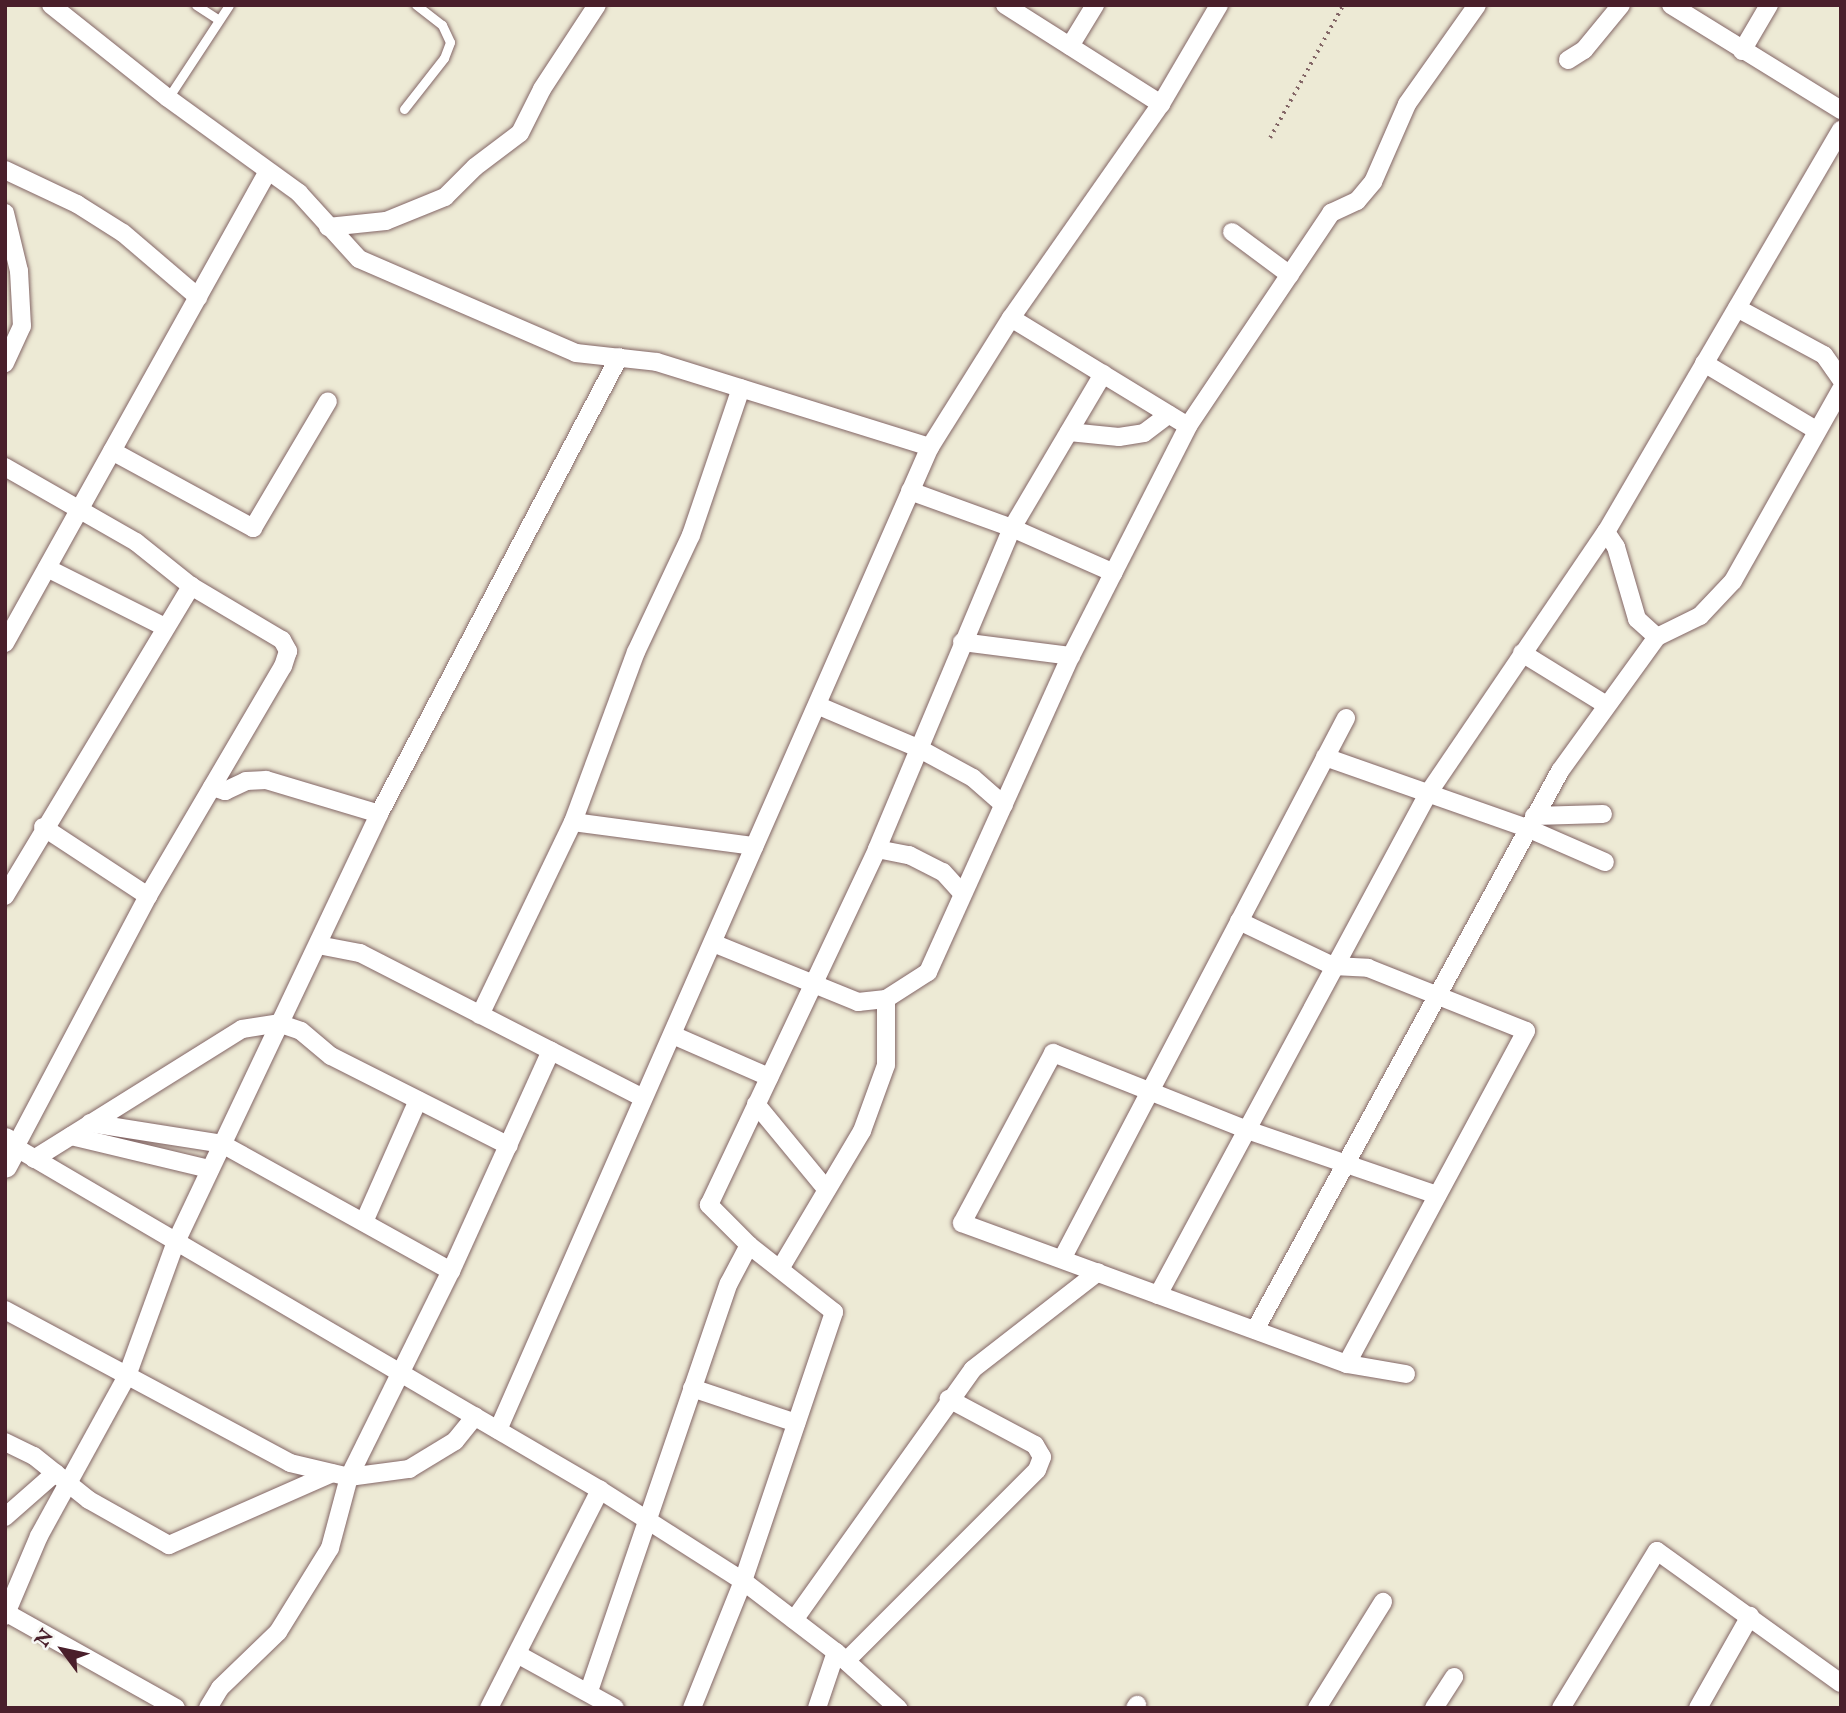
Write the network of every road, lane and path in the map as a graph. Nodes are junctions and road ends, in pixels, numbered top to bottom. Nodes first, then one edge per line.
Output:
1 (51, 5) edge
2 (197, 5) edge
3 (229, 5) edge
4 (416, 5) edge
5 (597, 5) edge
6 (1005, 5) edge
7 (1094, 5) edge
8 (1219, 5) edge
9 (1343, 5) edge
10 (1477, 5) edge
11 (1621, 5) edge
12 (1671, 5) edge
13 (1769, 5) edge
14 (219, 20) junction
15 (1070, 46) junction
16 (1742, 51) junction
17 (1568, 60) dead end
18 (168, 98) junction
19 (1161, 104) junction
20 (404, 109) dead end
21 (1841, 110) edge
22 (1841, 130) edge
23 (1270, 138) dead end
24 (5, 170) edge
25 (268, 171) junction
26 (5, 213) edge
27 (328, 227) junction
28 (1232, 232) dead end
29 (1290, 275) junction
30 (198, 297) junction
31 (1737, 308) junction
32 (1011, 318) junction
33 (619, 357) junction
34 (5, 363) edge
35 (1704, 363) junction
36 (1103, 374) junction
37 (1841, 379) edge
38 (741, 388) junction
39 (1841, 389) edge
40 (328, 401) dead end
41 (1169, 414) junction
42 (1188, 426) junction
43 (1816, 430) junction
44 (1069, 432) junction
45 (930, 447) junction
46 (112, 451) junction
47 (5, 467) edge
48 (910, 491) junction
49 (78, 511) junction
50 (1012, 528) junction
51 (1606, 532) junction
52 (47, 568) junction
53 (1114, 573) junction
54 (191, 586) junction
55 (165, 627) junction
56 (1657, 637) junction
57 (961, 642) junction
58 (5, 643) edge
59 (1522, 653) junction
60 (1071, 656) junction
61 (1605, 704) junction
62 (819, 706) junction
63 (1346, 718) dead end
64 (918, 748) junction
65 (1325, 757) junction
66 (212, 787) junction
67 (1429, 792) junction
68 (1003, 805) junction
69 (379, 814) junction
70 (1603, 814) dead end
71 (573, 822) junction
72 (1531, 822) junction
73 (43, 827) junction
74 (754, 846) junction
75 (877, 849) junction
76 (1605, 862) dead end
77 (962, 893) junction
78 (5, 896) edge
79 (148, 896) junction
80 (1238, 921) junction
81 (713, 943) junction
82 (318, 945) junction
83 (1333, 966) junction
84 (812, 985) junction
85 (1434, 998) junction
86 (886, 999) junction
87 (480, 1015) junction
88 (278, 1023) junction
89 (673, 1035) junction
90 (551, 1051) junction
91 (769, 1077) junction
92 (1148, 1092) junction
93 (642, 1097) junction
94 (418, 1100) junction
95 (757, 1104) junction
96 (90, 1123) junction
97 (1247, 1130) junction
98 (71, 1136) junction
99 (222, 1143) junction
100 (509, 1146) junction
101 (15, 1152) edge
102 (1343, 1164) junction
103 (210, 1169) junction
104 (826, 1189) junction
105 (1437, 1195) junction
106 (364, 1222) junction
107 (175, 1244) junction
108 (749, 1245) junction
109 (1062, 1259) junction
110 (780, 1269) junction
111 (451, 1271) junction
112 (1098, 1272) junction
113 (1158, 1294) junction
114 (7, 1316) edge
115 (1255, 1330) junction
116 (1347, 1364) junction
117 (399, 1373) junction
118 (1406, 1374) dead end
119 (127, 1376) junction
120 (692, 1388) junction
121 (949, 1398) junction
122 (475, 1416) junction
123 (796, 1423) junction
124 (498, 1430) junction
125 (5, 1442) edge
126 (55, 1473) junction
127 (340, 1475) junction
128 (70, 1484) junction
129 (600, 1490) junction
130 (5, 1517) edge
131 (650, 1522) junction
132 (743, 1581) junction
133 (1383, 1602) dead end
134 (6, 1614) edge
135 (1750, 1616) junction
136 (794, 1620) junction
137 (517, 1654) junction
138 (841, 1657) junction
139 (1454, 1677) dead end
140 (1841, 1683) edge
141 (589, 1691) junction
142 (884, 1702) edge
143 (613, 1707) edge
144 (176, 1708) edge
145 (208, 1708) edge
146 (489, 1708) edge
147 (692, 1708) edge
148 (817, 1708) edge
149 (898, 1708) edge
150 (1317, 1708) edge
151 (1434, 1708) edge
152 (1561, 1708) edge
153 (1698, 1708) edge

1 - 18 street
2 - 14 lane
3 - 14 lane
4 - 20 lane
5 - 27 street
6 - 15 street
7 - 15 street
8 - 19 street
9 - 23 path
10 - 29 street
11 - 17 street
12 - 16 street
13 - 16 street
14 - 18 lane
15 - 19 street
16 - 21 street
18 - 25 street
19 - 32 street
22 - 31 street
24 - 30 street
25 - 27 street
25 - 30 street
26 - 34 street
27 - 33 street
28 - 29 street
29 - 42 street
30 - 46 street
31 - 35 street
31 - 37 street
32 - 36 street
32 - 45 street
33 - 38 street
33 - 69 street
35 - 43 street
35 - 51 street
36 - 41 street
36 - 44 street
38 - 45 street
38 - 71 street
39 - 43 street
40 - 46 street
41 - 42 street
41 - 44 street
42 - 53 street
43 - 56 street
44 - 50 street
45 - 48 street
46 - 49 street
47 - 49 street
48 - 50 street
48 - 62 street
49 - 52 street
49 - 54 street
50 - 53 street
50 - 57 street
51 - 56 street
51 - 59 street
52 - 55 street
52 - 58 street
53 - 60 street
54 - 55 street
54 - 66 street
55 - 73 street
56 - 61 street
57 - 60 street
57 - 64 street
59 - 61 street
59 - 67 street
60 - 68 street
61 - 72 street
62 - 64 street
62 - 74 street
63 - 65 street
64 - 68 street
64 - 75 street
65 - 67 street
65 - 80 street
66 - 69 street
66 - 79 street
67 - 72 street
67 - 83 street
68 - 77 street
69 - 82 street
70 - 72 street
71 - 74 street
71 - 87 street
72 - 76 street
72 - 85 street
73 - 78 street
73 - 79 street
74 - 81 street
75 - 77 street
75 - 84 street
77 - 86 street
79 - 101 street
80 - 83 street
80 - 92 street
81 - 84 street
81 - 89 street
82 - 87 street
82 - 88 street
83 - 85 street
83 - 97 street
84 - 86 street
84 - 91 street
85 - 102 street
85 - 105 street
86 - 104 street
87 - 90 street
88 - 94 street
88 - 96 street
88 - 99 street
89 - 91 street
89 - 93 street
90 - 93 street
90 - 100 street
91 - 95 street
92 - 97 street
92 - 109 street
92 - 109 street
93 - 124 street
94 - 100 street
94 - 106 street
95 - 104 street
95 - 108 street
96 - 98 street
96 - 99 street
97 - 102 street
97 - 113 street
98 - 101 street
98 - 103 street
99 - 103 street
99 - 106 street
100 - 111 street
101 - 107 street
102 - 105 street
102 - 115 street
103 - 107 street
104 - 110 street
105 - 116 street
106 - 111 street
107 - 117 street
107 - 119 street
108 - 110 street
108 - 120 street
109 - 112 street
110 - 123 street
111 - 117 street
112 - 113 street
112 - 121 street
113 - 115 street
114 - 119 street
115 - 116 street
116 - 118 street
117 - 122 street
117 - 127 street
119 - 127 street
119 - 128 street
120 - 123 street
120 - 131 street
121 - 136 street
121 - 138 street
122 - 124 street
122 - 127 street
123 - 132 street
124 - 129 street
125 - 126 street
126 - 128 street
126 - 130 street
127 - 128 street
127 - 145 street
128 - 134 street
129 - 131 street
129 - 137 street
131 - 132 street
131 - 141 street
132 - 136 street
132 - 147 street
133 - 150 street
134 - 144 street
135 - 140 street
135 - 152 street
135 - 153 street
136 - 138 street
137 - 141 street
137 - 146 street
138 - 142 street
138 - 148 street
139 - 151 street
141 - 143 street
142 - 149 street

